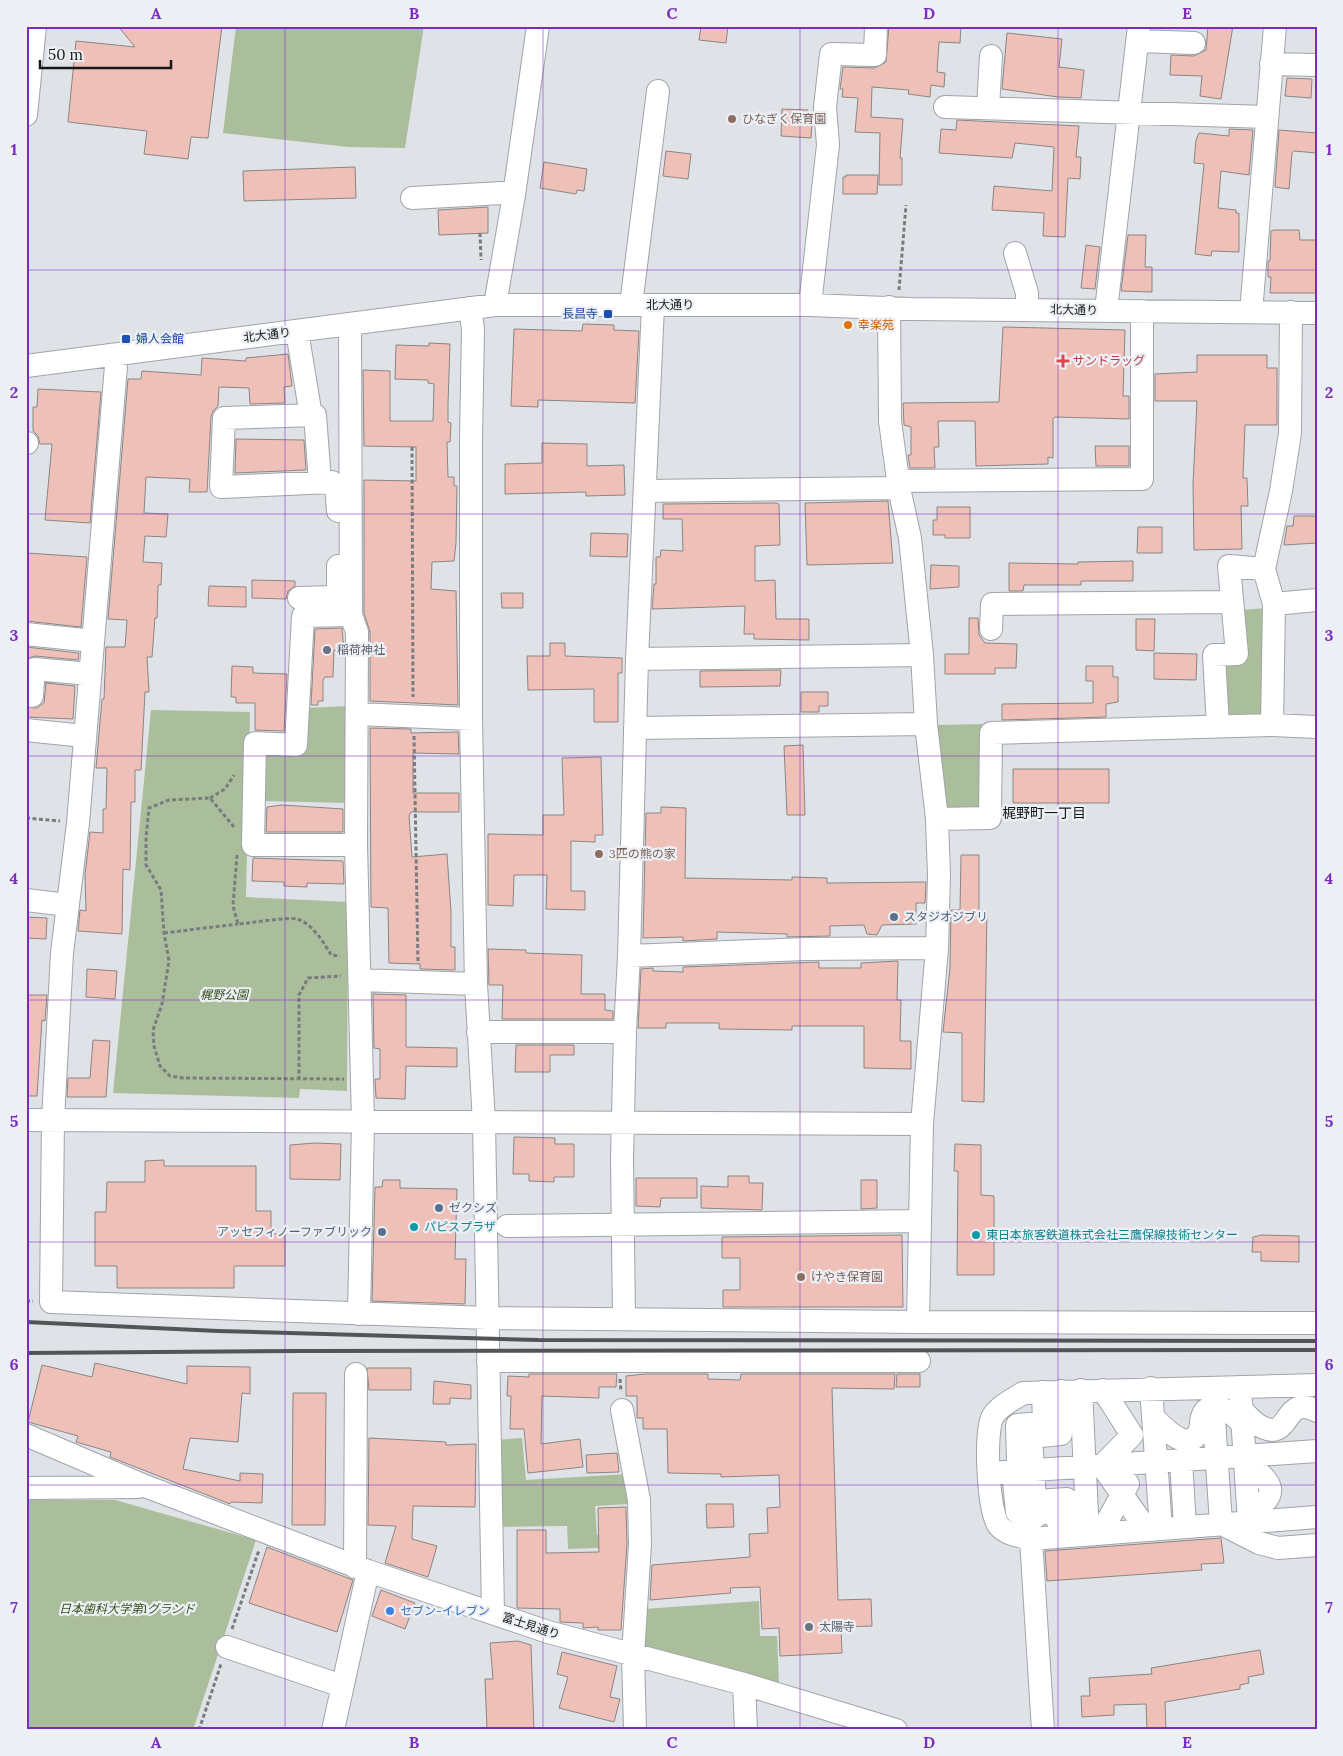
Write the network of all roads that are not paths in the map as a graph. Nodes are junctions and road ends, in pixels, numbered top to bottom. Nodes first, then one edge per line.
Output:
1 (35, 26) edge
2 (538, 26) edge
3 (876, 26) edge
4 (1275, 26) edge
5 (1139, 33) edge
6 (1194, 43) dead end
7 (991, 56) dead end
8 (1271, 64) junction
9 (1317, 65) edge
10 (28, 75) edge
11 (658, 91) dead end
12 (945, 107) dead end
13 (988, 107) junction
14 (1128, 111) junction
15 (26, 115) edge
16 (1267, 116) junction
17 (514, 195) junction
18 (412, 198) dead end
19 (1015, 254) dead end
20 (458, 303) junction
21 (494, 305) junction
22 (642, 305) junction
23 (810, 305) junction
24 (889, 307) junction
25 (1027, 309) junction
26 (1106, 310) junction
27 (1142, 311) junction
28 (1251, 312) junction
29 (1291, 312) junction
30 (1317, 313) edge
31 (350, 324) junction
32 (297, 331) junction
33 (117, 354) junction
34 (26, 366) edge
35 (311, 416) junction
36 (320, 482) junction
37 (899, 484) junction
38 (645, 491) junction
39 (1264, 569) junction
40 (299, 598) dead end
41 (1317, 600) edge
42 (1232, 602) junction
43 (1274, 604) junction
44 (352, 615) junction
45 (991, 629) dead end
46 (26, 634) edge
47 (93, 641) junction
48 (922, 655) junction
49 (637, 659) junction
50 (90, 674) junction
51 (32, 696) dead end
52 (358, 714) junction
53 (471, 718) junction
54 (926, 724) junction
55 (1272, 725) junction
56 (1218, 726) junction
57 (1317, 727) edge
58 (635, 728) junction
59 (26, 730) edge
60 (84, 736) junction
61 (937, 819) junction
62 (356, 845) junction
63 (26, 900) edge
64 (68, 906) junction
65 (937, 948) junction
66 (629, 956) junction
67 (353, 978) junction
68 (476, 984) junction
69 (478, 1032) junction
70 (624, 1032) junction
71 (26, 1120) edge
72 (53, 1120) junction
73 (363, 1122) junction
74 (484, 1122) junction
75 (623, 1124) junction
76 (922, 1124) junction
77 (919, 1221) junction
78 (623, 1225) junction
79 (507, 1226) dead end
80 (359, 1314) junction
81 (488, 1318) junction
82 (624, 1319) junction
83 (918, 1322) junction
84 (1317, 1323) edge
85 (488, 1361) junction
86 (919, 1361) dead end
87 (356, 1374) dead end
88 (1317, 1385) edge
89 (1240, 1386) junction
90 (1151, 1388) junction
91 (1072, 1391) junction
92 (622, 1410) road end
93 (1317, 1412) edge
94 (1154, 1426) junction
95 (1223, 1434) junction
96 (26, 1435) edge
97 (1132, 1435) junction
98 (1317, 1451) edge
99 (1280, 1454) junction
100 (1245, 1459) junction
101 (1180, 1460) junction
102 (1147, 1462) junction
103 (1094, 1466) junction
104 (1021, 1471) junction
105 (990, 1474) junction
106 (145, 1486) junction
107 (26, 1488) edge
108 (1206, 1491) junction
109 (1183, 1493) junction
110 (1122, 1496) junction
111 (1317, 1517) edge
112 (1249, 1518) junction
113 (1284, 1519) junction
114 (1215, 1524) junction
115 (1185, 1526) junction
116 (1154, 1529) junction
117 (1080, 1535) junction
118 (1031, 1539) junction
119 (1317, 1545) edge
120 (362, 1569) junction
121 (493, 1613) junction
122 (227, 1647) dead end
123 (633, 1656) junction
124 (744, 1684) junction
125 (342, 1686) junction
126 (333, 1730) edge
127 (635, 1730) edge
128 (746, 1730) edge
129 (896, 1730) edge
130 (1042, 1730) edge

1 - 10 street
2 - 17 street
3 - 23 street
4 - 8 street
5 - 6 street
5 - 14 street
7 - 13 street
8 - 9 street
8 - 16 street
10 - 15 street
11 - 22 street
12 - 13 street
13 - 14 street
14 - 16 street
14 - 26 street
16 - 28 street
17 - 18 street
17 - 21 street
19 - 25 street
20 - 21 street, 北大通り
20 - 31 street, 北大通り
20 - 53 street
21 - 22 street, 北大通り
22 - 23 street, 北大通り
22 - 38 street
23 - 24 street, 北大通り
24 - 25 street, 北大通り
24 - 37 street
25 - 26 street, 北大通り
26 - 27 street, 北大通り
27 - 28 street, 北大通り
27 - 37 street
28 - 29 street, 北大通り
29 - 30 street, 北大通り
29 - 39 street
31 - 32 street, 北大通り
31 - 44 street
32 - 33 street, 北大通り
32 - 35 street
33 - 34 street, 北大通り
33 - 47 street
35 - 36 street
35 - 36 street
36 - 40 street
37 - 38 street
37 - 48 street
38 - 49 street
39 - 42 street
39 - 43 street
41 - 43 street
42 - 45 street
42 - 56 street
43 - 55 street
44 - 52 street
44 - 62 street
46 - 47 street
47 - 50 street
48 - 49 street
48 - 54 street
49 - 58 street
50 - 51 street
50 - 60 street
52 - 53 street
52 - 62 street
53 - 68 street
54 - 58 street
54 - 61 street
55 - 56 street
55 - 57 street
56 - 61 street
58 - 66 street
59 - 60 street
60 - 64 street
61 - 65 street
62 - 67 street
63 - 64 street
64 - 72 street
65 - 66 street
65 - 76 street
66 - 70 street
67 - 68 street
67 - 73 street
68 - 69 street
69 - 70 street
69 - 74 street
70 - 75 street
71 - 72 street
72 - 73 street
72 - 80 street
73 - 74 street
73 - 80 street
74 - 75 street
74 - 81 street
75 - 76 street
75 - 78 street
76 - 77 street
77 - 78 street
77 - 83 street
78 - 79 street
78 - 82 street
80 - 81 street
81 - 82 street
81 - 85 street
82 - 83 street
83 - 84 street
85 - 86 street
85 - 121 street
87 - 120 street
88 - 89 street
89 - 90 street
89 - 95 street
90 - 91 street
90 - 94 street
91 - 97 street
91 - 103 street
91 - 104 street
91 - 105 street
92 - 123 street
93 - 95 street
94 - 95 street
94 - 97 street
94 - 102 street
95 - 100 street
95 - 100 street
95 - 101 street
95 - 108 street
95 - 114 street
96 - 106 street, 富士見通り
97 - 103 street
98 - 99 street
99 - 100 street
99 - 113 street
100 - 112 street
101 - 102 street
101 - 109 street
102 - 103 street
102 - 110 street
102 - 116 street
103 - 104 street
103 - 110 street
103 - 117 street
104 - 105 street
104 - 117 street
105 - 118 street
106 - 107 street
106 - 120 street, 富士見通り
108 - 109 street
108 - 114 street
109 - 115 street
110 - 116 street
110 - 117 street
111 - 113 street
112 - 113 street
112 - 114 street
114 - 115 street
114 - 119 street
115 - 116 street
116 - 117 street
117 - 118 street
118 - 130 street
120 - 121 street, 富士見通り
120 - 125 street
121 - 123 street, 富士見通り
122 - 125 street
123 - 124 street, 富士見通り
123 - 127 street
124 - 128 street
124 - 129 street, 富士見通り
125 - 126 street

